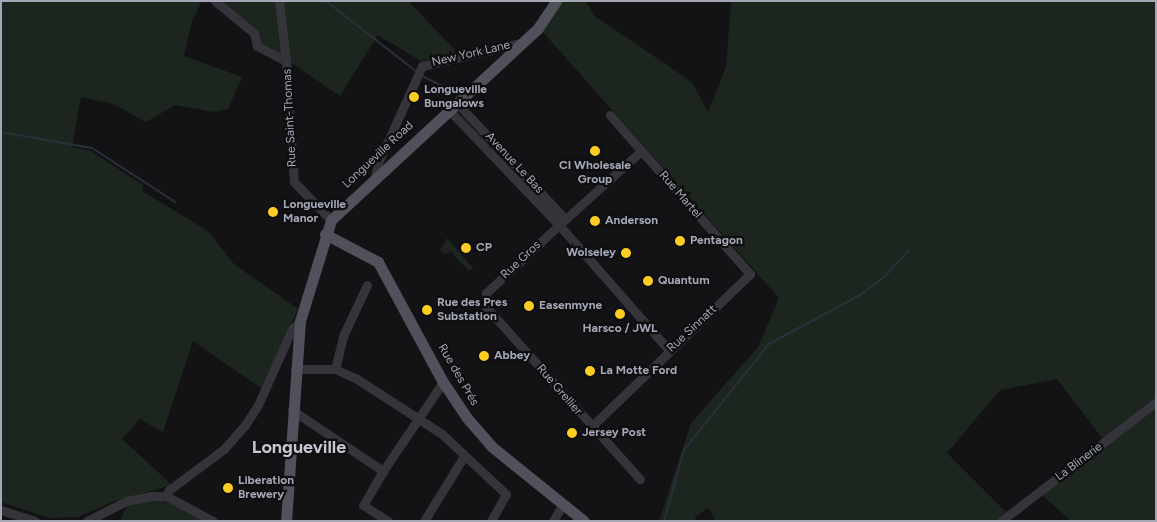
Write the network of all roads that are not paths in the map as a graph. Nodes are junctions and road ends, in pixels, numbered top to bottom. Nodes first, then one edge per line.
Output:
1 (215, 1) edge
2 (278, 1) edge
3 (556, 1) edge
4 (521, 43) junction
5 (286, 61) junction
6 (452, 105) junction
7 (610, 115) dead end
8 (641, 151) junction
9 (375, 177) junction
10 (331, 220) junction
11 (562, 222) junction
12 (325, 234) junction
13 (750, 274) joint
14 (367, 285) dead end
15 (485, 298) joint
16 (300, 321) junction
17 (669, 350) junction
18 (295, 369) junction
19 (335, 369) junction
20 (443, 382) junction
21 (1156, 402) edge
22 (292, 410) junction
23 (418, 418) junction
24 (591, 427) junction
25 (464, 456) junction
26 (383, 471) junction
27 (640, 479) dead end
28 (166, 496) junction
29 (563, 504) junction
30 (1, 510) edge
31 (35, 521) edge
32 (87, 521) edge
33 (214, 521) edge
34 (286, 521) edge
35 (388, 521) edge
36 (424, 521) edge
37 (491, 521) edge
38 (554, 521) edge
39 (584, 521) edge
40 (1001, 521) edge

1 - 5 street
2 - 5 street, Rue Saint-Thomas
3 - 4 main road, Longueville Road
4 - 6 main road, Longueville Road
4 - 9 street, New York Lane
5 - 10 street, Rue Saint-Thomas
6 - 9 main road, Longueville Road
6 - 11 street, Avenue Le Bas
7 - 8 street, Rue Martel
8 - 11 street, Rue Gros
8 - 13 street, Rue Martel
9 - 10 main road, Longueville Road
10 - 12 main road, Longueville Road
11 - 15 street, Rue Gros
11 - 17 street, Avenue Le Bas
12 - 16 main road, Longueville Road
12 - 20 main road, Rue des Prés
13 - 17 street, Rue Sinnatt
14 - 19 street
15 - 24 street, Rue Grellier
16 - 18 main road, Longueville Road
16 - 28 street
17 - 24 street, Rue Sinnatt
18 - 19 street
18 - 22 main road, Longueville Road
19 - 23 street
20 - 23 street
20 - 29 main road, Rue des Prés
21 - 40 street, La Blinerie
22 - 26 street
22 - 34 main road, Longueville Road
23 - 25 street
23 - 26 street
24 - 27 street, Rue Grellier
25 - 36 street
25 - 37 street
26 - 35 street
28 - 32 street
28 - 33 street
29 - 38 street
29 - 39 main road, Rue des Prés
30 - 31 street

